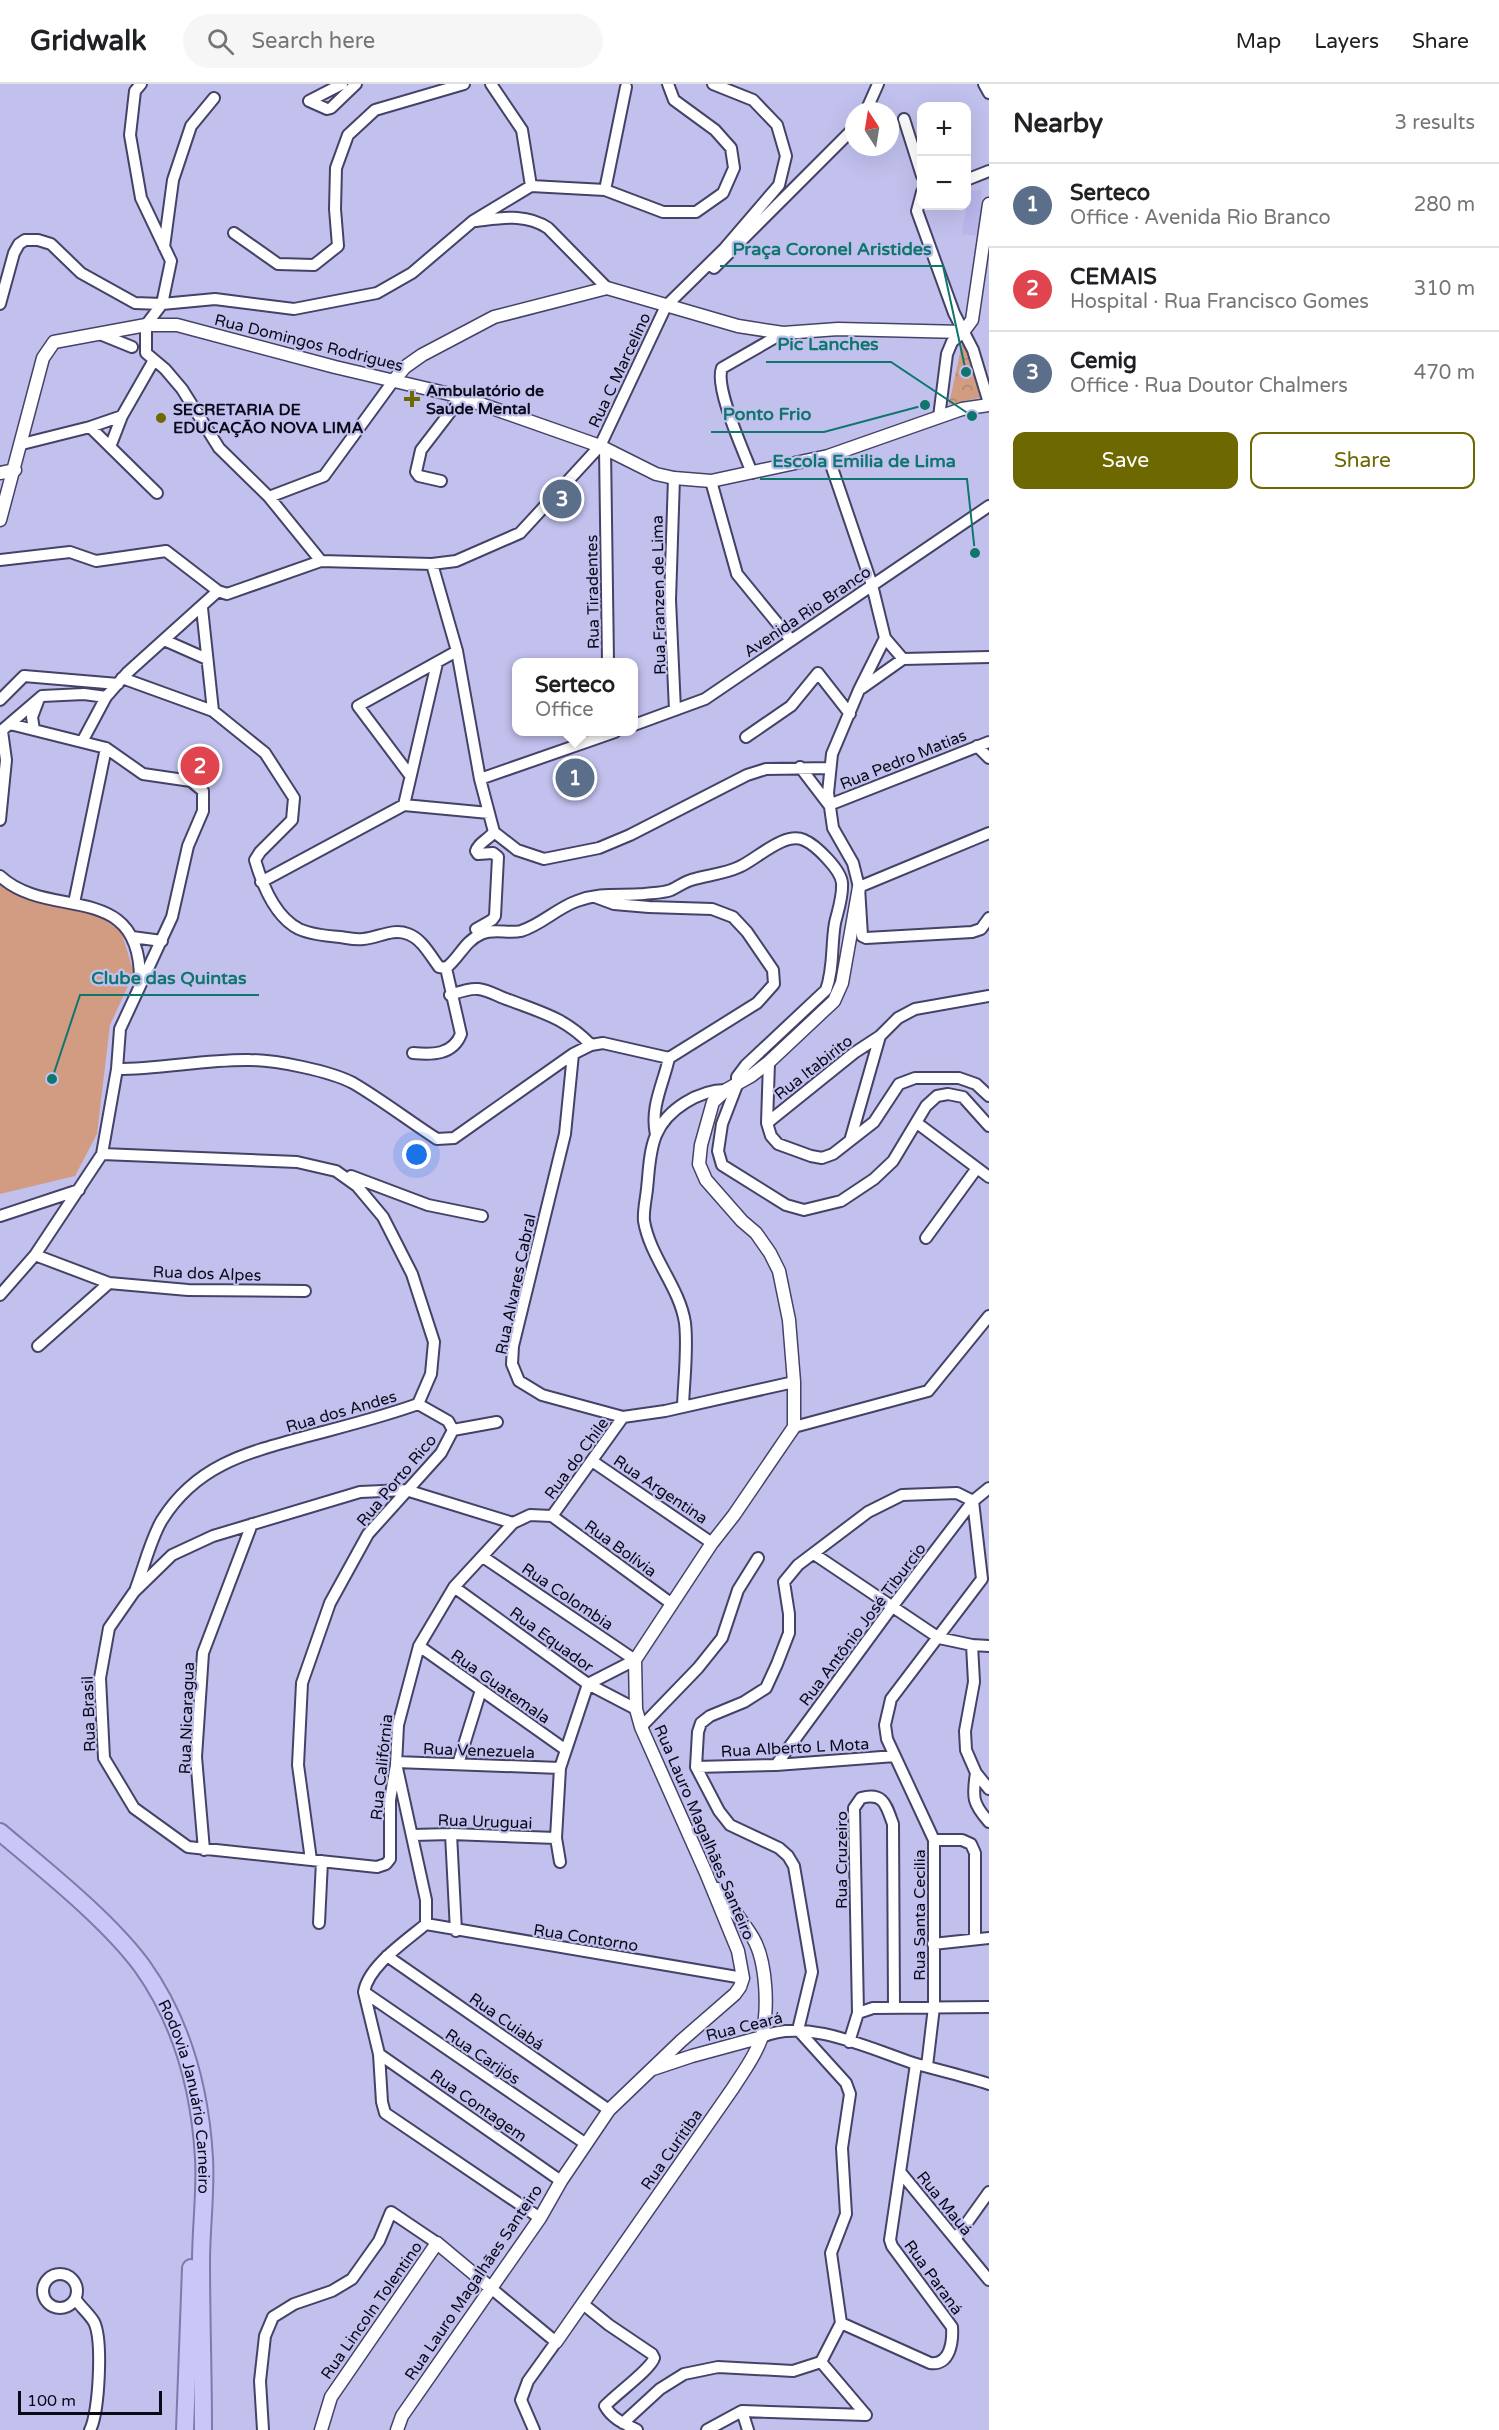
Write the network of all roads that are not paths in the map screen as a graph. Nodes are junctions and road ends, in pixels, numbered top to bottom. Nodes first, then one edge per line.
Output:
1 (141, 84) edge
2 (342, 84) edge
3 (356, 84) edge
4 (464, 84) edge
5 (491, 84) edge
6 (668, 84) edge
7 (713, 84) edge
8 (878, 84) edge
9 (984, 84) edge
10 (626, 87) dead end
11 (989, 93) edge
12 (214, 98) dead end
13 (870, 102) edge
14 (904, 119) dead end
15 (845, 137) edge
16 (917, 163) edge
17 (989, 171) edge
18 (971, 178) edge
19 (531, 186) junction
20 (605, 190) junction
21 (989, 204) edge
22 (917, 210) edge
23 (473, 221) junction
24 (234, 233) dead end
25 (164, 248) junction
26 (693, 280) junction
27 (607, 288) junction
28 (0, 304) edge
29 (162, 304) junction
30 (666, 306) junction
31 (146, 325) junction
32 (963, 332) junction
33 (783, 333) junction
34 (100, 334) junction
35 (132, 347) dead end
36 (150, 356) junction
37 (394, 380) junction
38 (458, 396) junction
39 (989, 404) edge
40 (122, 416) junction
41 (939, 417) junction
42 (90, 427) junction
43 (22, 444) junction
44 (110, 447) junction
45 (602, 447) junction
46 (828, 456) junction
47 (15, 470) junction
48 (0, 473) edge
49 (752, 474) junction
50 (674, 478) junction
51 (441, 481) dead end
52 (711, 481) junction
53 (157, 493) dead end
54 (269, 497) junction
55 (989, 506) edge
56 (0, 520) edge
57 (0, 560) edge
58 (321, 561) junction
59 (432, 564) junction
60 (872, 585) junction
61 (218, 591) junction
62 (202, 608) junction
63 (885, 638) junction
64 (164, 640) junction
65 (791, 640) junction
66 (457, 651) junction
67 (989, 657) edge
68 (608, 658) edge
69 (903, 658) junction
70 (207, 659) junction
71 (437, 663) junction
72 (120, 681) junction
73 (859, 690) junction
74 (42, 696) junction
75 (106, 697) junction
76 (0, 700) edge
77 (213, 711) junction
78 (675, 711) junction
79 (850, 714) junction
80 (638, 723) edge
81 (4, 729) edge
82 (33, 730) junction
83 (600, 736) edge
84 (746, 736) dead end
85 (83, 740) junction
86 (989, 742) edge
87 (977, 746) junction
88 (106, 748) junction
89 (989, 758) edge
90 (3, 759) edge
91 (800, 767) junction
92 (830, 768) junction
93 (409, 774) junction
94 (480, 779) junction
95 (404, 805) junction
96 (829, 805) junction
97 (489, 813) junction
98 (0, 820) edge
99 (494, 832) junction
100 (989, 833) edge
101 (0, 876) edge
102 (261, 882) junction
103 (859, 887) junction
104 (593, 897) junction
105 (74, 903) junction
106 (989, 918) edge
107 (132, 938) junction
108 (162, 941) junction
109 (467, 943) junction
110 (446, 968) junction
111 (140, 985) junction
112 (450, 995) junction
113 (989, 996) edge
114 (880, 1036) junction
115 (591, 1045) junction
116 (413, 1053) dead end
117 (573, 1054) junction
118 (669, 1058) junction
119 (769, 1062) junction
120 (117, 1069) junction
121 (731, 1087) junction
122 (989, 1096) edge
123 (767, 1123) junction
124 (917, 1123) junction
125 (989, 1126) edge
126 (656, 1136) junction
127 (849, 1141) junction
128 (102, 1154) junction
129 (977, 1168) junction
130 (336, 1171) junction
131 (989, 1177) edge
132 (79, 1190) junction
133 (0, 1216) edge
134 (482, 1216) dead end
135 (926, 1238) dead end
136 (35, 1255) junction
137 (109, 1283) junction
138 (305, 1291) dead end
139 (0, 1295) edge
140 (989, 1316) edge
141 (38, 1346) dead end
142 (794, 1382) junction
143 (418, 1404) junction
144 (684, 1406) junction
145 (623, 1417) junction
146 (497, 1422) dead end
147 (794, 1427) junction
148 (453, 1430) junction
149 (592, 1461) junction
150 (989, 1488) edge
151 (406, 1490) junction
152 (973, 1501) junction
153 (552, 1516) junction
154 (513, 1523) junction
155 (252, 1524) junction
156 (712, 1543) junction
157 (814, 1554) junction
158 (483, 1557) junction
159 (758, 1558) dead end
160 (454, 1587) junction
161 (134, 1592) junction
162 (672, 1604) junction
163 (892, 1607) junction
164 (939, 1638) junction
165 (972, 1645) junction
166 (419, 1646) junction
167 (989, 1646) edge
168 (635, 1660) junction
169 (588, 1684) junction
170 (481, 1690) junction
171 (636, 1709) junction
172 (641, 1726) junction
173 (566, 1750) junction
174 (895, 1756) junction
175 (396, 1763) junction
176 (458, 1764) junction
177 (776, 1766) junction
178 (696, 1767) junction
179 (560, 1768) junction
180 (976, 1773) junction
181 (989, 1789) edge
182 (989, 1822) edge
183 (0, 1832) edge
184 (451, 1834) junction
185 (413, 1835) junction
186 (556, 1838) junction
187 (934, 1840) junction
188 (0, 1846) edge
189 (204, 1850) junction
190 (316, 1860) junction
191 (560, 1862) dead end
192 (377, 1867) joint
193 (706, 1873) junction
194 (319, 1923) dead end
195 (426, 1924) junction
196 (456, 1931) junction
197 (989, 1938) edge
198 (975, 1939) junction
199 (933, 1944) junction
200 (387, 1956) junction
201 (743, 1978) junction
202 (364, 1992) junction
203 (934, 2007) junction
204 (989, 2007) edge
205 (894, 2008) junction
206 (858, 2013) junction
207 (798, 2030) junction
208 (762, 2037) junction
209 (681, 2041) junction
210 (849, 2042) junction
211 (379, 2054) junction
212 (692, 2056) junction
213 (921, 2065) junction
214 (649, 2070) junction
215 (989, 2084) edge
216 (609, 2110) junction
217 (586, 2144) junction
218 (901, 2172) junction
219 (561, 2181) junction
220 (988, 2196) edge
221 (540, 2218) junction
222 (956, 2238) junction
223 (437, 2243) junction
224 (989, 2280) edge
225 (492, 2289) junction
226 (76, 2300) dead end
227 (583, 2304) junction
228 (841, 2323) junction
229 (556, 2342) junction
230 (821, 2362) junction
231 (742, 2411) junction
232 (623, 2427) edge
233 (90, 2430) edge
234 (184, 2430) edge
235 (203, 2430) edge
236 (263, 2430) edge
237 (321, 2430) edge
238 (398, 2430) edge
239 (534, 2430) edge
240 (637, 2430) edge
241 (706, 2430) edge
242 (748, 2430) edge

1 - 25 street
2 - 3 street
4 - 24 street
5 - 19 street
6 - 20 street
7 - 26 street
8 - 13 street
9 - 11 street
10 - 20 street
12 - 25 street
14 - 16 street
15 - 26 street
17 - 18 street
19 - 20 street
19 - 23 street
21 - 32 street
22 - 32 street
23 - 27 street
23 - 29 street
25 - 29 street
26 - 30 street
27 - 30 street
27 - 37 street
28 - 29 street
29 - 31 street
30 - 33 street
30 - 45 street, Rua C Marcelino
31 - 34 street, Rua Domingos Rodrigues
31 - 36 street
31 - 37 street, Rua Domingos Rodrigues
32 - 33 street
32 - 39 street
32 - 41 street
33 - 49 street
34 - 35 street
34 - 43 street, Rua Domingos Rodrigues
36 - 40 street
36 - 54 street
37 - 38 street, Rua Domingos Rodrigues
37 - 54 street
38 - 45 street, Rua Domingos Rodrigues
38 - 51 street
39 - 41 street, Rua Domingos Rodrigues
40 - 42 street
40 - 44 street
41 - 46 street, Rua Domingos Rodrigues
42 - 43 street
42 - 44 street
43 - 47 street, Rua Domingos Rodrigues
44 - 53 street
45 - 50 street, Rua Domingos Rodrigues
45 - 59 street
45 - 68 street, Rua Tiradentes
46 - 49 street, Rua Domingos Rodrigues
46 - 60 street
47 - 48 street
47 - 56 street, Rua Domingos Rodrigues
49 - 52 street, Rua Domingos Rodrigues
50 - 52 street, Rua Domingos Rodrigues
50 - 78 street, Rua Franzen de Lima
52 - 65 street
54 - 58 street
55 - 60 street, Avenida Rio Branco
57 - 61 street
58 - 59 street
58 - 61 street
59 - 66 street
60 - 63 street
60 - 65 street, Avenida Rio Branco
61 - 62 street
62 - 64 street
62 - 70 street
63 - 69 street
63 - 73 street
64 - 70 street
64 - 72 street
65 - 78 street, Avenida Rio Branco
66 - 71 street
66 - 94 street
67 - 69 street
69 - 73 street
70 - 77 street
71 - 93 street
71 - 93 street
72 - 75 street
72 - 76 street
72 - 77 street
73 - 79 street
74 - 75 street
74 - 81 street
74 - 82 street
75 - 85 street
77 - 102 street
78 - 80 street, Avenida Rio Branco
79 - 84 street
79 - 92 street
81 - 82 street
81 - 90 street
82 - 85 street
83 - 94 street
85 - 88 street
86 - 87 street, Rua Pedro Matias
87 - 89 street
87 - 96 street, Rua Pedro Matias
88 - 105 street
88 - 108 street
90 - 98 street
91 - 92 street
91 - 96 street
91 - 99 street
92 - 96 street
93 - 95 street
94 - 97 street
95 - 97 street
95 - 102 street
96 - 103 street
97 - 99 street
99 - 109 street
100 - 103 street
101 - 105 street
102 - 110 street
103 - 106 street
103 - 119 street
104 - 109 street
104 - 118 street
104 - 121 street
105 - 107 street
107 - 108 street
107 - 111 street
108 - 111 street
109 - 110 street
110 - 112 street
111 - 120 street
112 - 115 street
112 - 116 street
113 - 114 street, Rua Itabirito
114 - 123 street, Rua Itabirito
114 - 127 street
115 - 117 street
115 - 118 street
117 - 120 street
117 - 145 street, Rua Alvares Cabral
118 - 126 street
119 - 121 street
119 - 123 street
120 - 128 street
121 - 124 street
121 - 126 street
121 - 142 street
122 - 127 street
123 - 127 street
124 - 125 street
124 - 129 street
126 - 144 street
128 - 130 street, Rua dos Andes
128 - 132 street
129 - 131 street
129 - 135 street
130 - 134 street
130 - 143 street, Rua dos Andes
132 - 133 street
132 - 136 street
136 - 137 street, Rua dos Alpes
136 - 139 street
137 - 138 street, Rua dos Alpes
137 - 141 street
140 - 147 street
142 - 144 street, Rua Alvares Cabral
142 - 147 street
143 - 148 street, Rua Porto Rico
143 - 161 street, Rua dos Andes
144 - 145 street, Rua Alvares Cabral
145 - 149 street, Rua do Chile
146 - 148 street, Rua Porto Rico
147 - 156 street
148 - 151 street, Rua Porto Rico
149 - 153 street, Rua do Chile
149 - 156 street, Rua Argentina
150 - 152 street, Rua Antônio José Tiburcio
151 - 154 street, Rua Brasil
151 - 155 street, Rua Brasil
151 - 190 street, Rua Porto Rico
152 - 157 street
152 - 163 street, Rua Antônio José Tiburcio
152 - 164 street
153 - 154 street
153 - 162 street, Rua Bolívia
154 - 158 street, Rua Califórnia
155 - 161 street, Rua Brasil
155 - 189 street, Rua Nicaragua
156 - 162 street
157 - 163 street
157 - 178 street
158 - 160 street, Rua Califórnia
158 - 168 street, Rua Colombia
159 - 172 street
160 - 166 street, Rua Califórnia
160 - 169 street, Rua Equador
161 - 189 street, Rua Brasil
162 - 168 street
163 - 164 street
163 - 177 street, Rua Antônio José Tiburcio
164 - 165 street
164 - 174 street, Rua Santa Cecilia
165 - 167 street
165 - 180 street
166 - 170 street, Rua Guatemala
166 - 175 street, Rua Califórnia
168 - 169 street
168 - 171 street, Rua Lauro Magalhães Santeiro
169 - 171 street, Rua Equador
169 - 173 street
170 - 173 street, Rua Guatemala
170 - 176 street
171 - 172 street, Rua Lauro Magalhães Santeiro
172 - 193 street, Rua Lauro Magalhães Santeiro
173 - 179 street
174 - 177 street, Rua Alberto L Mota
174 - 187 street, Rua Santa Cecilia
175 - 176 street, Rua Venezuela
175 - 185 street
175 - 192 street, Rua Califórnia
176 - 179 street, Rua Venezuela
177 - 178 street, Rua Alberto L Mota
178 - 207 street
179 - 186 street
180 - 181 street
180 - 182 street
183 - 235 highway, Rodovia Januário Carneiro
184 - 185 street, Rua Uruguai
184 - 186 street, Rua Uruguai
184 - 196 street
185 - 195 street
186 - 191 street
187 - 198 street
187 - 199 street, Rua Santa Cecilia
188 - 234 highway, Rodovia Januário Carneiro
189 - 190 street, Rua Brasil
190 - 192 street, Rua Brasil
190 - 194 street, Rua Porto Rico
193 - 201 street, Rua Lauro Magalhães Santeiro
193 - 208 street, Rua Curitiba
195 - 196 street, Rua Contorno
195 - 200 street
196 - 201 street, Rua Contorno
197 - 198 street
198 - 199 street
199 - 203 street, Rua Santa Cecilia
200 - 202 street
200 - 216 street, Rua Cuiabá
201 - 209 street, Rua Lauro Magalhães Santeiro
202 - 211 street
202 - 217 street, Rua Carijós
203 - 204 street
203 - 205 street
203 - 213 street, Rua Santa Cecilia
205 - 206 street
205 - 206 street, Rua Cruzeiro
206 - 210 street
207 - 208 street, Rua Ceará
207 - 210 street, Rua Ceará
207 - 228 street
208 - 212 street, Rua Ceará
208 - 227 street, Rua Curitiba
209 - 212 street
209 - 214 street, Rua Lauro Magalhães Santeiro
210 - 213 street, Rua Ceará
211 - 219 street, Rua Contagem
211 - 221 street
212 - 214 street, Rua Ceará
213 - 215 street, Rua Ceará
213 - 218 street, Rua Paraná
214 - 216 street, Rua Lauro Magalhães Santeiro
216 - 217 street, Rua Lauro Magalhães Santeiro
217 - 219 street, Rua Lauro Magalhães Santeiro
218 - 222 street, Rua Mauá
218 - 228 street, Rua Paraná
219 - 221 street, Rua Lauro Magalhães Santeiro
220 - 222 street
221 - 225 street, Rua Lauro Magalhães Santeiro
222 - 224 street, Rua Mauá
223 - 225 street
223 - 236 street
223 - 237 street, Rua Lincoln Tolentino
225 - 229 street
225 - 238 street, Rua Lauro Magalhães Santeiro
226 - 233 street
227 - 229 street, Rua Curitiba
227 - 232 street
228 - 230 street
229 - 239 street, Rua Curitiba
230 - 231 street
230 - 232 street
231 - 241 street
231 - 242 street
232 - 240 street

